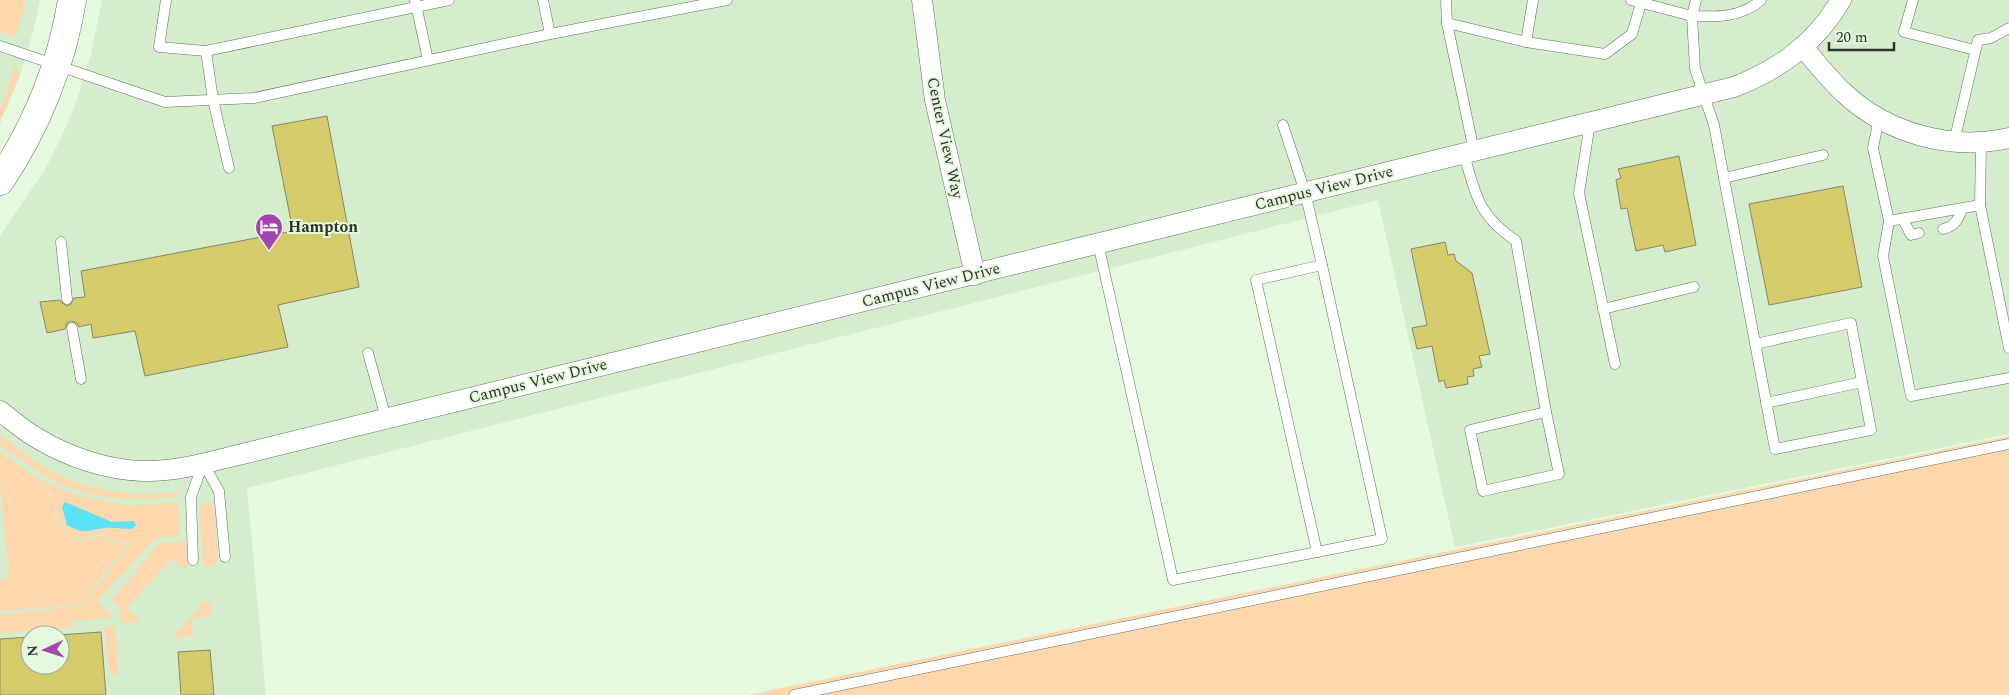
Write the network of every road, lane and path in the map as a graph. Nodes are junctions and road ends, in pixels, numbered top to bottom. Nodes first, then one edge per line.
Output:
1 (72, 0) edge
2 (166, 0) edge
3 (449, 0) edge
4 (543, 0) edge
5 (723, 0) edge
6 (922, 0) edge
7 (1446, 0) edge
8 (1533, 0) edge
9 (1696, 0) edge
10 (1760, 0) edge
11 (1841, 0) edge
12 (1913, 0) edge
13 (1636, 1) edge
14 (416, 3) edge
15 (1692, 16) junction
16 (1447, 23) junction
17 (2009, 28) edge
18 (550, 34) junction
19 (1526, 42) junction
20 (0, 46) edge
21 (1803, 47) junction
22 (1975, 50) junction
23 (206, 51) junction
24 (428, 60) junction
25 (56, 64) junction
26 (1704, 95) junction
27 (213, 100) junction
28 (1879, 118) junction
29 (1590, 123) junction
30 (1283, 125) dead end
31 (2009, 138) edge
32 (1954, 142) junction
33 (1981, 142) junction
34 (1469, 152) junction
35 (1823, 155) dead end
36 (229, 168) dead end
37 (1724, 178) junction
38 (0, 181) edge
39 (1305, 192) junction
40 (1980, 205) junction
41 (1962, 209) junction
42 (1903, 218) junction
43 (1889, 221) junction
44 (1944, 229) dead end
45 (1919, 233) dead end
46 (61, 242) dead end
47 (1098, 244) junction
48 (1322, 265) junction
49 (975, 274) junction
50 (1694, 287) dead end
51 (67, 299) dead end
52 (1603, 309) junction
53 (72, 328) dead end
54 (1755, 344) junction
55 (2009, 348) edge
56 (368, 353) dead end
57 (1615, 364) dead end
58 (2009, 378) edge
59 (81, 379) dead end
60 (1862, 382) junction
61 (1766, 403) junction
62 (0, 411) edge
63 (1546, 412) junction
64 (386, 418) junction
65 (2009, 444) edge
66 (202, 463) junction
67 (1317, 552) junction
68 (225, 557) dead end
69 (193, 560) dead end
70 (794, 695) edge

1 - 25 street
2 - 23 lane
3 - 14 lane
4 - 18 lane
5 - 18 lane
6 - 49 street, Center View Way
7 - 16 lane
8 - 19 lane
9 - 15 lane
10 - 15 lane
11 - 21 street, Campus View Drive
12 - 22 lane
13 - 15 lane
13 - 19 lane
14 - 23 lane
14 - 24 lane
15 - 26 lane
16 - 19 lane
16 - 34 lane
17 - 22 lane
18 - 24 lane
20 - 25 lane
21 - 26 street, Campus View Drive
21 - 28 street
22 - 32 lane
23 - 27 lane
24 - 27 lane
25 - 27 lane
25 - 38 street
26 - 29 street, Campus View Drive
26 - 37 lane
27 - 36 lane
28 - 32 street
28 - 43 lane
29 - 34 street, Campus View Drive
29 - 52 lane
30 - 39 lane
31 - 33 street
32 - 33 street
33 - 40 lane
34 - 39 street, Campus View Drive
34 - 63 lane
35 - 37 lane
37 - 54 lane
39 - 47 street, Campus View Drive
39 - 48 lane
40 - 41 lane
40 - 55 lane
41 - 42 lane
41 - 44 lane
42 - 43 lane
42 - 45 lane
43 - 58 lane
46 - 51 lane
47 - 49 street, Campus View Drive
47 - 67 lane
48 - 67 lane
48 - 67 lane
49 - 64 street, Campus View Drive
50 - 52 lane
52 - 57 lane
53 - 59 lane
54 - 60 lane
54 - 61 lane
56 - 64 lane
60 - 61 lane
60 - 61 lane
62 - 66 street, Campus View Drive
63 - 63 lane
64 - 66 street, Campus View Drive
65 - 70 lane
66 - 68 lane
66 - 69 lane

